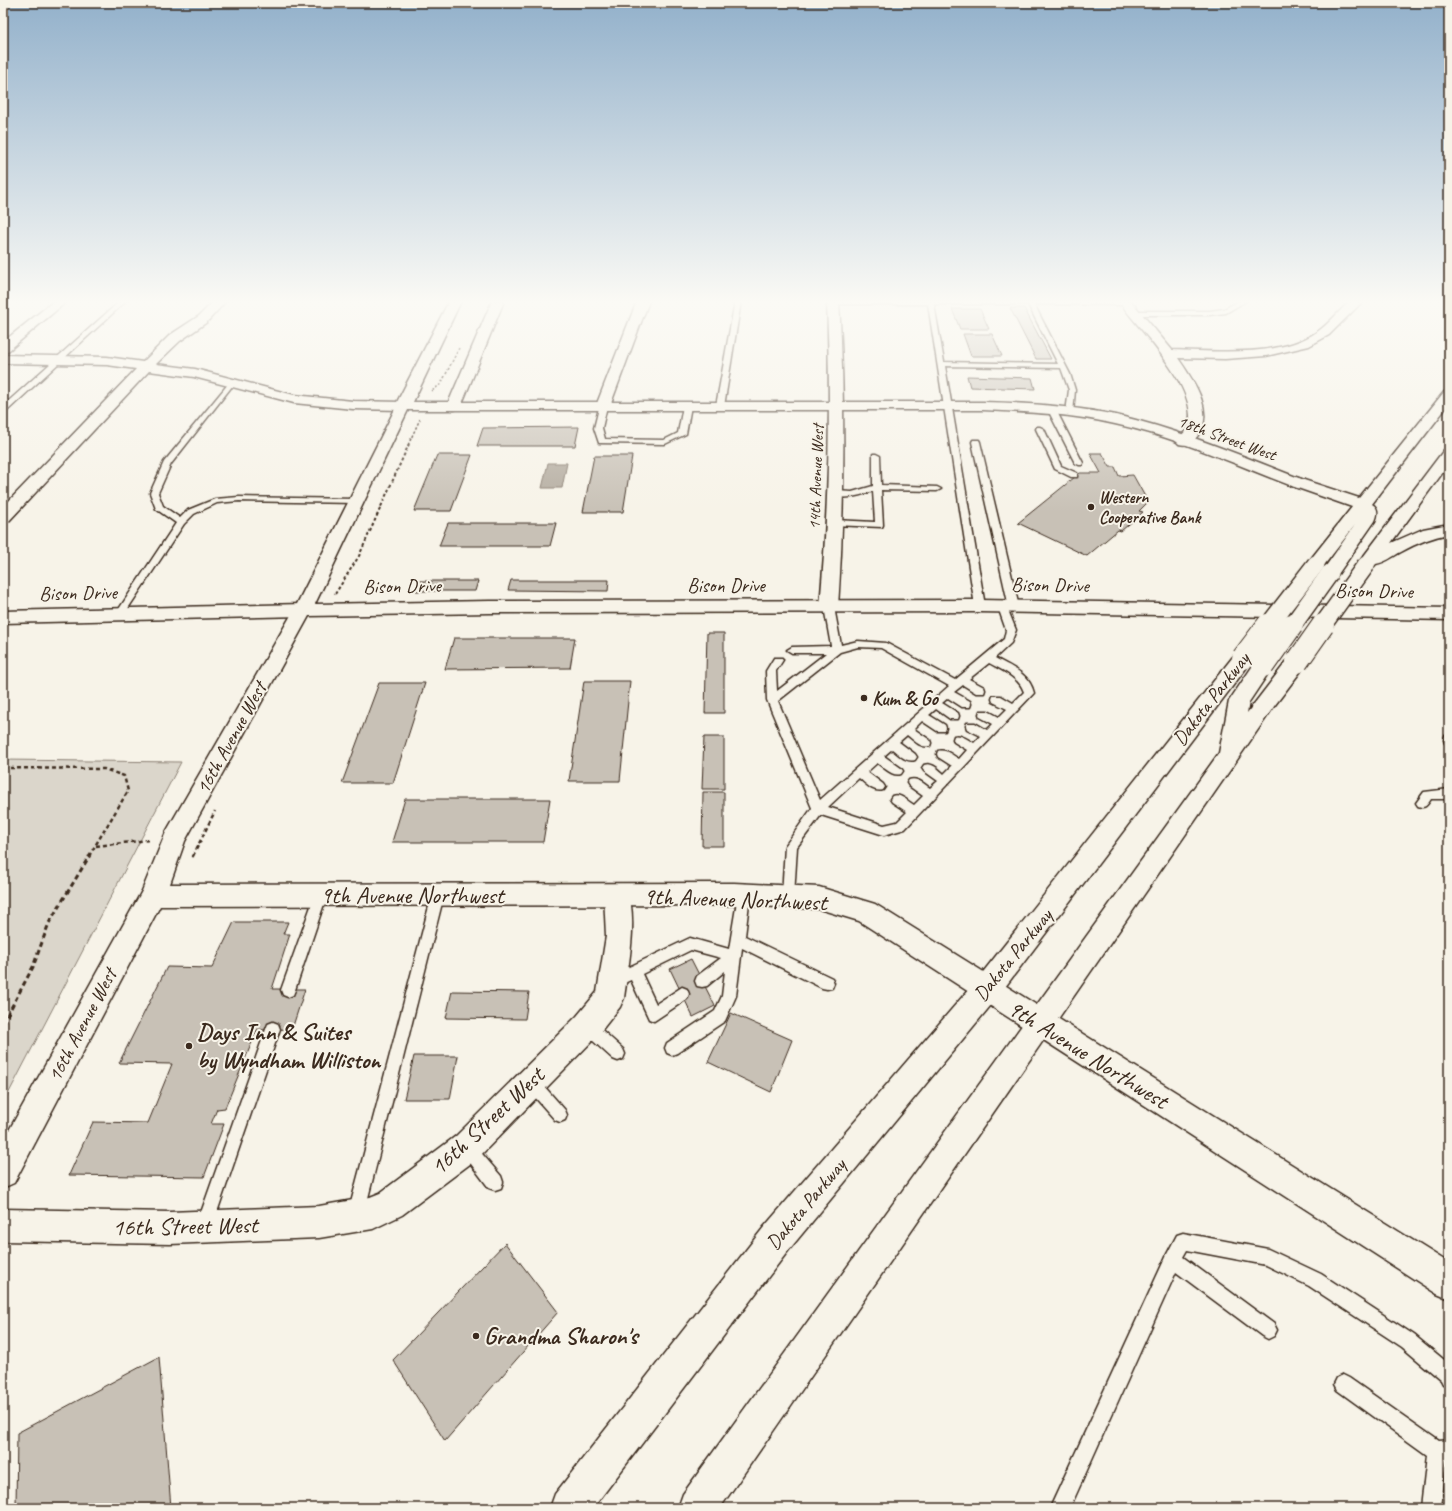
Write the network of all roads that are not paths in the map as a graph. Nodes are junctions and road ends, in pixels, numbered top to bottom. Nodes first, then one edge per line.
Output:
1 (46, 372) edge
2 (141, 372) edge
3 (186, 372) edge
4 (419, 372) edge
5 (468, 372) edge
6 (616, 372) edge
7 (726, 372) edge
8 (836, 372) edge
9 (941, 372) edge
10 (1065, 372) edge
11 (1179, 372) edge
12 (231, 384) junction
13 (1449, 395) edge
14 (402, 406) junction
15 (454, 406) junction
16 (603, 406) junction
17 (687, 406) junction
18 (720, 406) junction
19 (837, 406) junction
20 (946, 406) junction
21 (3, 410) edge
22 (1052, 410) junction
23 (1070, 412) junction
24 (1040, 429) dead end
25 (1184, 440) junction
26 (976, 442) dead end
27 (1449, 453) edge
28 (876, 456) dead end
29 (1079, 463) dead end
30 (1074, 475) dead end
31 (1383, 480) junction
32 (1298, 483) junction
33 (877, 487) junction
34 (937, 489) dead end
35 (835, 493) junction
36 (356, 501) junction
37 (1362, 505) junction
38 (3, 517) edge
39 (181, 522) junction
40 (834, 523) junction
41 (1449, 529) edge
42 (1339, 535) junction
43 (1366, 565) junction
44 (1323, 568) junction
45 (980, 606) junction
46 (829, 607) junction
47 (1008, 607) junction
48 (303, 610) junction
49 (1302, 612) junction
50 (120, 614) junction
51 (1449, 614) edge
52 (3, 617) edge
53 (837, 649) junction
54 (792, 650) dead end
55 (988, 658) junction
56 (778, 660) dead end
57 (1253, 662) junction
58 (955, 686) junction
59 (980, 690) dead end
60 (998, 699) dead end
61 (772, 700) junction
62 (935, 704) junction
63 (966, 704) dead end
64 (1014, 708) junction
65 (984, 714) dead end
66 (922, 716) junction
67 (954, 716) dead end
68 (1000, 723) junction
69 (972, 726) dead end
70 (941, 728) dead end
71 (906, 729) junction
72 (988, 736) junction
73 (958, 739) dead end
74 (892, 743) junction
75 (926, 743) dead end
76 (974, 750) junction
77 (942, 754) dead end
78 (876, 756) junction
79 (911, 757) dead end
80 (1228, 758) junction
81 (959, 765) junction
82 (928, 768) dead end
83 (897, 771) dead end
84 (859, 772) junction
85 (945, 780) junction
86 (913, 783) dead end
87 (879, 787) dead end
88 (1449, 794) edge
89 (930, 795) junction
90 (896, 799) dead end
91 (1422, 803) dead end
92 (818, 809) junction
93 (915, 812) junction
94 (153, 895) junction
95 (321, 895) junction
96 (744, 895) junction
97 (438, 896) junction
98 (617, 896) junction
99 (788, 896) junction
100 (738, 939) junction
101 (734, 956) junction
102 (623, 977) junction
103 (702, 981) dead end
104 (827, 983) dead end
105 (288, 990) dead end
106 (986, 990) junction
107 (682, 994) dead end
108 (1040, 1023) junction
109 (588, 1026) junction
110 (273, 1029) dead end
111 (672, 1048) dead end
112 (618, 1054) dead end
113 (530, 1082) junction
114 (560, 1115) dead end
115 (467, 1147) junction
116 (3, 1172) edge
117 (495, 1182) dead end
118 (355, 1216) junction
119 (3, 1225) edge
120 (205, 1227) junction
121 (1173, 1260) junction
122 (1449, 1282) edge
123 (1268, 1330) dead end
124 (1449, 1378) edge
125 (1343, 1384) dead end
126 (1443, 1450) edge
127 (569, 1508) edge
128 (697, 1508) edge
129 (1060, 1508) edge
130 (1431, 1508) edge

1 - 21 lane
2 - 38 main road
3 - 12 main road, 18th Street West
4 - 14 main road, 16th Avenue West
5 - 15 main road
6 - 16 main road
7 - 18 lane
8 - 19 main road, 14th Avenue West
9 - 20 lane
10 - 23 lane
11 - 25 main road
12 - 14 main road, 18th Street West
12 - 39 lane
13 - 31 main road, Dakota Parkway
14 - 15 main road, 18th Street West
14 - 36 main road, 16th Avenue West
15 - 16 main road, 18th Street West
16 - 17 main road, 18th Street West
16 - 17 lane
17 - 18 main road, 18th Street West
18 - 19 main road, 18th Street West
19 - 20 main road, 18th Street West
19 - 35 main road, 14th Avenue West
20 - 22 main road, 18th Street West
20 - 45 lane
22 - 23 main road, 18th Street West
22 - 29 lane
23 - 25 main road, 18th Street West
24 - 30 lane
25 - 32 main road, 18th Street West
26 - 47 lane
27 - 43 main road
28 - 33 lane
31 - 32 main road
31 - 37 main road, Dakota Parkway
32 - 37 main road
32 - 42 main road
33 - 34 lane
33 - 35 lane
33 - 40 lane
35 - 40 main road, 14th Avenue West
36 - 39 lane
36 - 48 main road, 16th Avenue West
37 - 42 main road, Dakota Parkway
37 - 44 main road
39 - 50 lane
40 - 46 main road, 14th Avenue West
41 - 43 main road
42 - 44 main road, Dakota Parkway
43 - 80 main road, bridge
44 - 49 main road, bridge
44 - 57 main road, Dakota Parkway, bridge
45 - 46 main road, Bison Drive
45 - 47 main road, Bison Drive
46 - 48 main road, Bison Drive
46 - 53 lane
47 - 49 main road, Bison Drive
47 - 55 lane
48 - 50 main road, Bison Drive
48 - 94 main road, 16th Avenue West
49 - 51 main road, Bison Drive
49 - 57 main road, bridge
50 - 52 main road, Bison Drive
53 - 54 lane
53 - 58 lane
53 - 61 lane
55 - 58 lane
55 - 64 lane
56 - 61 lane
57 - 80 main road
57 - 106 main road, Dakota Parkway
58 - 59 lane
58 - 62 lane
58 - 63 lane
60 - 64 lane
61 - 92 lane
62 - 66 lane
62 - 67 lane
64 - 68 lane
65 - 68 lane
66 - 70 lane
66 - 71 lane
68 - 72 lane
69 - 72 lane
71 - 74 lane
71 - 75 lane
72 - 76 lane
73 - 76 lane
74 - 78 lane
74 - 79 lane
76 - 81 lane
77 - 81 lane
78 - 83 lane
78 - 84 lane
80 - 108 main road
81 - 85 lane
82 - 85 lane
84 - 87 lane
84 - 92 lane
85 - 89 lane
86 - 89 lane
88 - 91 lane
89 - 93 lane
90 - 93 lane
92 - 93 lane
92 - 99 lane
94 - 95 main road, 9th Avenue Northwest
94 - 116 main road, 16th Avenue West
95 - 97 main road, 9th Avenue Northwest
95 - 105 lane
96 - 98 main road, 9th Avenue Northwest
96 - 99 main road, 9th Avenue Northwest
96 - 100 lane
97 - 98 main road, 9th Avenue Northwest
97 - 118 lane
98 - 102 main road, 16th Street West
99 - 106 main road, 9th Avenue Northwest
100 - 101 lane
100 - 104 lane
101 - 102 lane
101 - 103 lane
101 - 111 lane
102 - 107 lane
102 - 109 main road, 16th Street West
106 - 108 main road, 9th Avenue Northwest
106 - 127 main road, Dakota Parkway
108 - 122 main road, 9th Avenue Northwest
108 - 128 main road
109 - 112 lane
109 - 113 main road, 16th Street West
110 - 120 lane
113 - 114 lane
113 - 115 main road, 16th Street West
115 - 117 lane
115 - 118 main road, 16th Street West
118 - 120 main road, 16th Street West
119 - 120 main road, 16th Street West
121 - 123 lane
121 - 124 lane
121 - 129 lane
125 - 126 lane
126 - 130 lane

